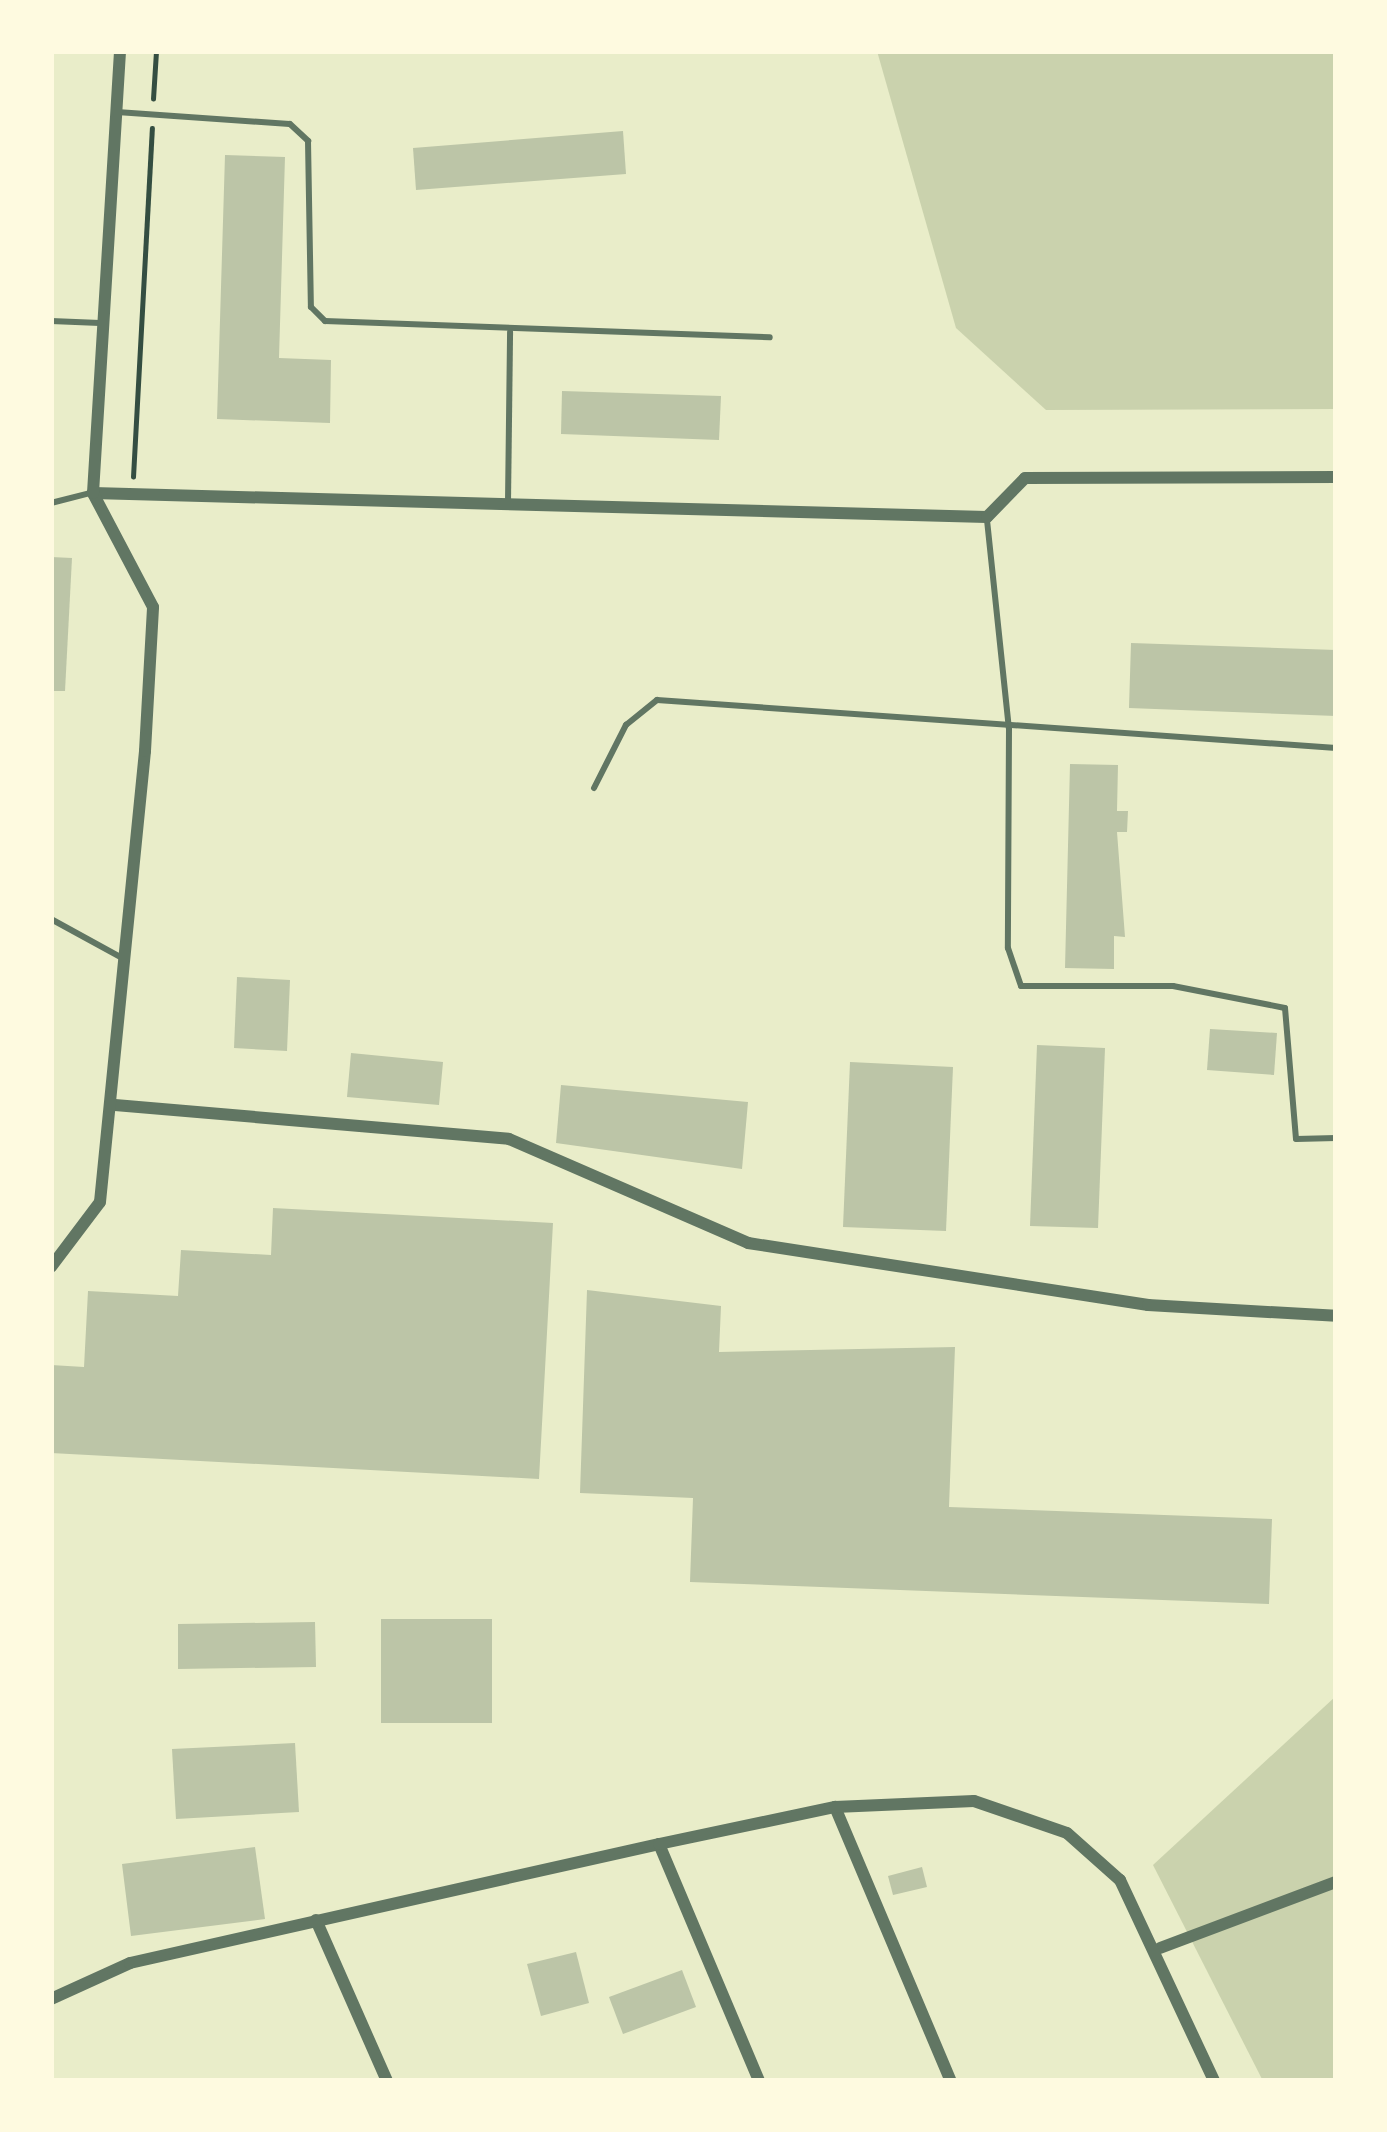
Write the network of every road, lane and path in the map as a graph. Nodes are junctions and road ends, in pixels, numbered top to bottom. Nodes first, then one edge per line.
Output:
1 (120, 51) edge
2 (156, 51) edge
3 (117, 112) junction
4 (51, 321) edge
5 (104, 323) junction
6 (510, 332) junction
7 (770, 337) dead end
8 (1336, 477) edge
9 (93, 493) junction
10 (132, 495) junction
11 (51, 503) edge
12 (508, 505) junction
13 (987, 517) junction
14 (1009, 728) junction
15 (1336, 748) edge
16 (594, 788) dead end
17 (51, 919) edge
18 (128, 961) junction
19 (115, 1105) junction
20 (1336, 1138) edge
21 (51, 1268) edge
22 (1336, 1316) edge
23 (835, 1808) junction
24 (659, 1844) junction
25 (1336, 1882) edge
26 (316, 1920) junction
27 (1160, 1948) junction
28 (51, 1999) edge
29 (387, 2081) edge
30 (759, 2081) edge
31 (951, 2081) edge
32 (1214, 2081) edge

1 - 3 street
2 - 10 path
3 - 5 street
3 - 6 lane
4 - 5 lane
5 - 9 street
6 - 7 lane
6 - 12 lane
8 - 13 street
9 - 10 street
9 - 11 lane
9 - 18 street
10 - 12 street
12 - 13 street
13 - 14 lane
14 - 15 lane
14 - 16 lane
14 - 20 lane
17 - 18 lane
18 - 19 street
19 - 21 street
19 - 22 street
23 - 24 street
23 - 27 street
23 - 31 street
24 - 26 street
24 - 30 street
25 - 27 street
26 - 28 street
26 - 29 street
27 - 32 street

